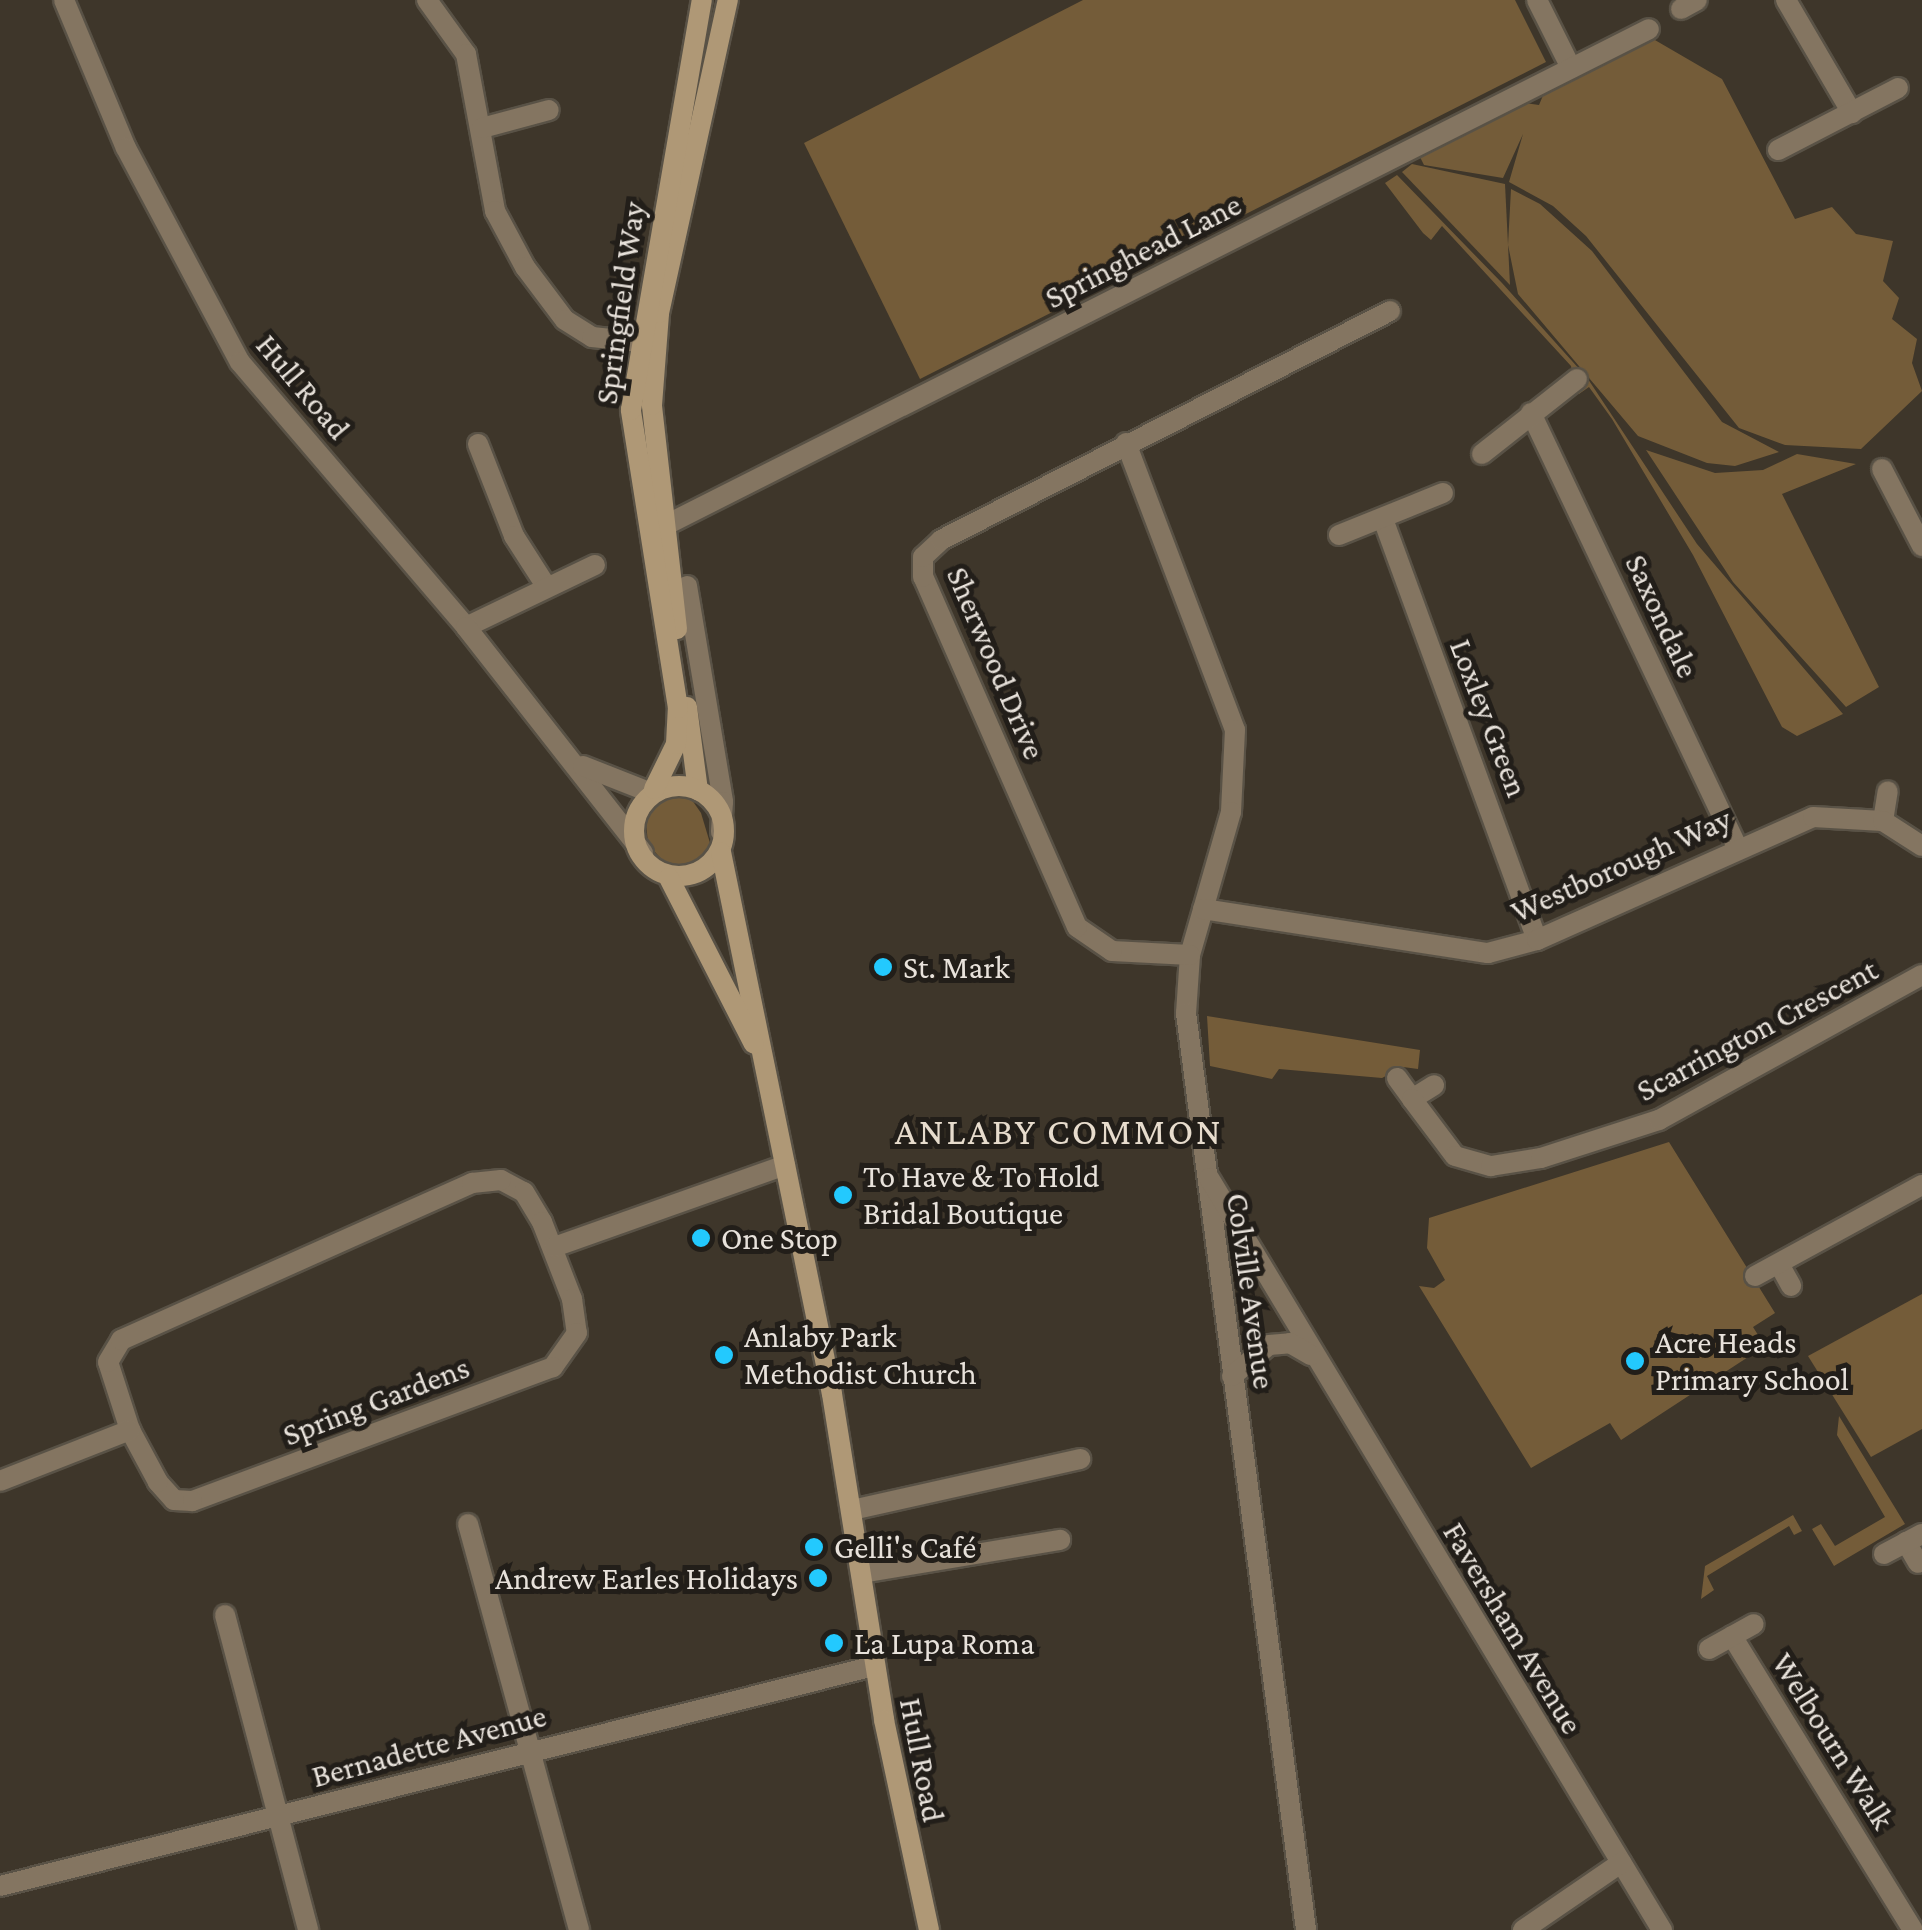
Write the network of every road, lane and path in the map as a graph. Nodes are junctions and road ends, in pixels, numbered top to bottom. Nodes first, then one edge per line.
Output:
1 (64, 0) edge
2 (428, 0) edge
3 (702, 0) edge
4 (728, 0) edge
5 (1537, 0) edge
6 (1786, 0) edge
7 (1649, 29) dead end
8 (1571, 68) junction
9 (1898, 88) dead end
10 (554, 105) dead end
11 (1852, 113) junction
12 (482, 128) junction
13 (1778, 150) dead end
14 (1375, 312) dead end
15 (640, 342) junction
16 (1577, 379) dead end
17 (1532, 413) junction
18 (1126, 443) junction
19 (478, 444) dead end
20 (1482, 454) dead end
21 (1882, 469) dead end
22 (1443, 493) dead end
23 (1383, 519) junction
24 (664, 526) junction
25 (1339, 534) dead end
26 (1922, 546) edge
27 (596, 565) dead end
28 (546, 586) junction
29 (687, 586) dead end
30 (466, 627) junction
31 (576, 763) junction
32 (698, 790) junction
33 (651, 791) junction
34 (1888, 791) dead end
35 (1882, 822) junction
36 (721, 842) junction
37 (1737, 846) junction
38 (1922, 846) edge
39 (642, 853) junction
40 (669, 878) junction
41 (1203, 909) junction
42 (1537, 940) junction
43 (1190, 954) junction
44 (1922, 975) edge
45 (766, 1068) junction
46 (1397, 1078) dead end
47 (1434, 1085) dead end
48 (1412, 1099) junction
49 (785, 1165) junction
50 (1205, 1172) junction
51 (1922, 1185) edge
52 (554, 1247) junction
53 (1780, 1264) junction
54 (1755, 1276) dead end
55 (1791, 1286) dead end
56 (1314, 1356) junction
57 (1232, 1376) junction
58 (130, 1430) junction
59 (1080, 1459) dead end
60 (0, 1482) edge
61 (852, 1510) junction
62 (468, 1524) dead end
63 (1914, 1538) edge
64 (1060, 1540) dead end
65 (1884, 1554) dead end
66 (1918, 1563) dead end
67 (862, 1573) junction
68 (226, 1615) dead end
69 (1754, 1624) dead end
70 (1732, 1636) junction
71 (1709, 1649) dead end
72 (874, 1666) junction
73 (533, 1748) junction
74 (279, 1816) junction
75 (1621, 1863) junction
76 (0, 1886) edge
77 (308, 1930) edge
78 (579, 1930) edge
79 (929, 1930) edge
80 (1306, 1930) edge
81 (1523, 1930) edge
82 (1662, 1930) edge
83 (1913, 1930) edge

1 - 30 street, Hull Road
2 - 12 street
3 - 15 main road, Springfield Way
4 - 24 main road, Springfield Way
5 - 8 street
6 - 11 street
7 - 8 street, Springhead Lane
8 - 24 street, Springhead Lane
9 - 11 street
10 - 12 street
11 - 13 street
12 - 15 street
14 - 18 street, Sherwood Drive
15 - 33 main road, Springfield Way
16 - 17 street
17 - 20 street
17 - 37 street, Saxondale
18 - 41 street, Colville Avenue
18 - 43 street, Sherwood Drive
19 - 28 street
21 - 26 street
22 - 23 street
23 - 25 street
23 - 42 street, Loxley Green
24 - 32 main road, Springfield Way
27 - 28 street
28 - 30 street
29 - 36 street
30 - 31 street, Hull Road
31 - 33 street, Hull Road
31 - 39 street, Hull Road
32 - 33 main road
32 - 36 main road
33 - 39 main road
34 - 35 street
35 - 37 street, Westborough Way
35 - 38 street, Westborough Way
36 - 40 main road
36 - 45 main road, Hull Road
37 - 42 street, Westborough Way
39 - 40 main road
40 - 45 main road, Hull Road
41 - 42 street, Westborough Way
41 - 43 street, Colville Avenue
43 - 50 street, Colville Avenue
44 - 48 street, Scarrington Crescent
45 - 49 main road, Hull Road
46 - 48 street, Scarrington Crescent
47 - 48 street
49 - 52 street
49 - 61 main road, Hull Road
50 - 56 street, Faversham Avenue
50 - 57 street, Colville Avenue
51 - 53 street
52 - 58 street, Spring Gardens
52 - 58 street, Spring Gardens
53 - 54 street
53 - 55 street
56 - 57 street
56 - 75 street, Faversham Avenue
57 - 80 street, Colville Avenue
58 - 60 street
59 - 61 street
61 - 67 main road, Hull Road
62 - 73 street
63 - 65 street
63 - 66 street
64 - 67 street
67 - 72 main road, Hull Road
68 - 74 street
69 - 70 street, Welbourn Walk
70 - 71 street, Welbourn Walk
70 - 83 street, Welbourn Walk
72 - 73 street, Bernadette Avenue
72 - 79 main road, Hull Road
73 - 74 street, Bernadette Avenue
73 - 78 street
74 - 76 street, Bernadette Avenue
74 - 77 street
75 - 81 street
75 - 82 street, Faversham Avenue

